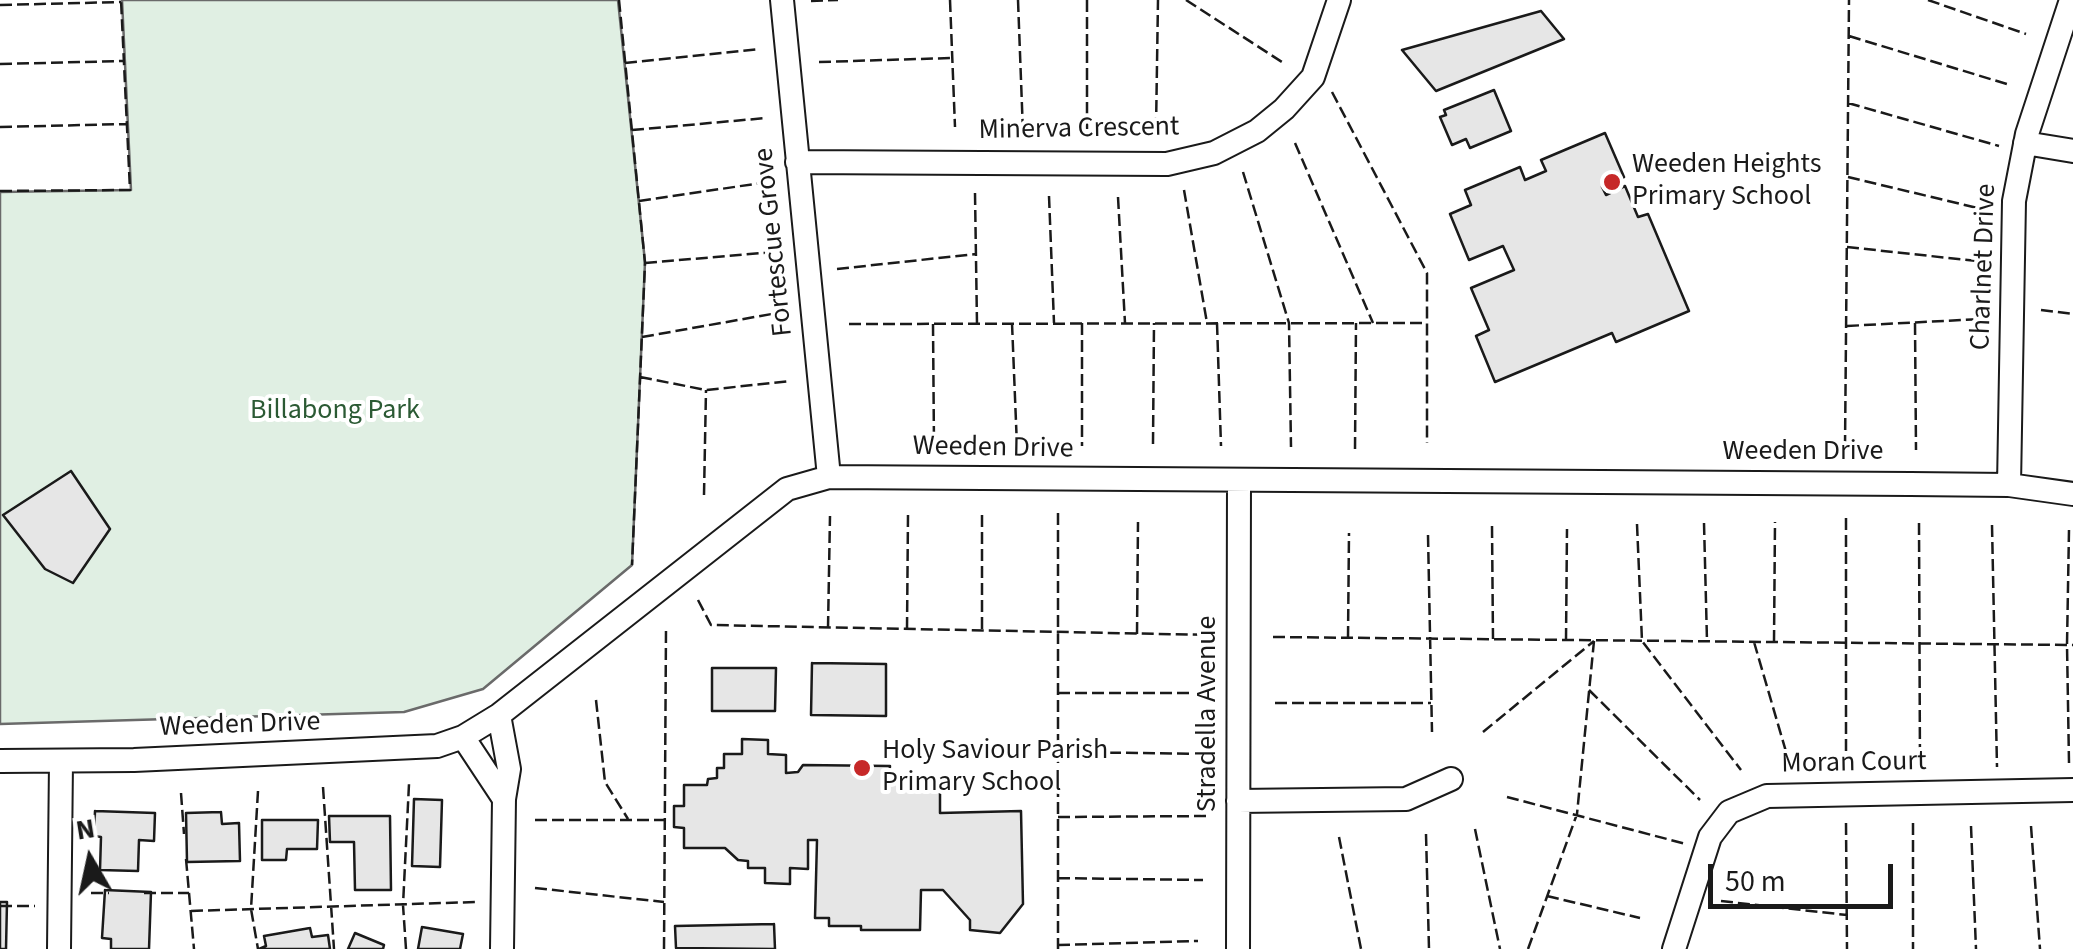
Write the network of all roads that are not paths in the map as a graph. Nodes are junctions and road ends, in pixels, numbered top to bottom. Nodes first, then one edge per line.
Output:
1 (782, 0) edge
2 (1340, 0) edge
3 (2072, 0) edge
4 (2025, 142) junction
5 (2073, 151) edge
6 (797, 162) junction
7 (829, 477) junction
8 (1239, 480) junction
9 (2009, 486) junction
10 (2073, 494) edge
11 (499, 715) junction
12 (463, 736) junction
13 (0, 761) edge
14 (61, 762) junction
15 (1451, 779) dead end
16 (2073, 790) edge
17 (504, 799) junction
18 (1238, 802) junction
19 (59, 949) edge
20 (502, 949) edge
21 (1238, 949) edge
22 (1674, 949) edge

1 - 6 street, Fortescue Grove
2 - 6 street, Minerva Crescent
3 - 4 street, Charlnet Drive
4 - 5 street
4 - 9 street, Charlnet Drive
6 - 7 street, Fortescue Grove
7 - 8 street, Weeden Drive
7 - 11 street, Weeden Drive
8 - 9 street, Weeden Drive
8 - 18 street, Stradella Avenue
9 - 10 street, Weeden Drive
11 - 12 street, Weeden Drive
11 - 17 street
12 - 14 street, Weeden Drive
12 - 17 street
13 - 14 street, Weeden Drive
14 - 19 street
15 - 18 street
16 - 22 street, Moran Court
17 - 20 street
18 - 21 street, Stradella Avenue

